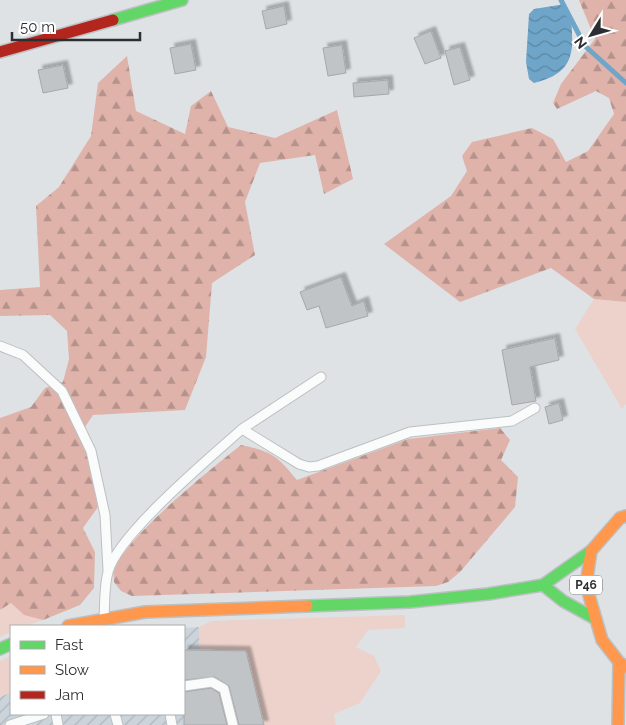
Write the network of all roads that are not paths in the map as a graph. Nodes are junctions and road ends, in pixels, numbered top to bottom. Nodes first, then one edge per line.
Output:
1 (182, 0) edge
2 (0, 52) edge
3 (0, 346) edge
4 (321, 377) dead end
5 (535, 408) dead end
6 (242, 429) junction
7 (626, 516) edge
8 (591, 550) junction
9 (108, 570) junction
10 (543, 585) junction
11 (104, 618) junction
12 (594, 618) junction
13 (72, 625) edge
14 (623, 664) edge
15 (185, 686) edge
16 (41, 715) edge
17 (10, 725) edge
18 (233, 725) edge
19 (618, 725) edge

1 - 2 street
3 - 9 lane
4 - 6 lane
5 - 6 lane
6 - 9 lane
7 - 8 street
8 - 10 street
8 - 12 street, Р46
9 - 11 lane
10 - 11 street
10 - 12 street
11 - 13 street
12 - 14 street, Р46
14 - 19 street, Р46
15 - 18 lane
16 - 17 lane

